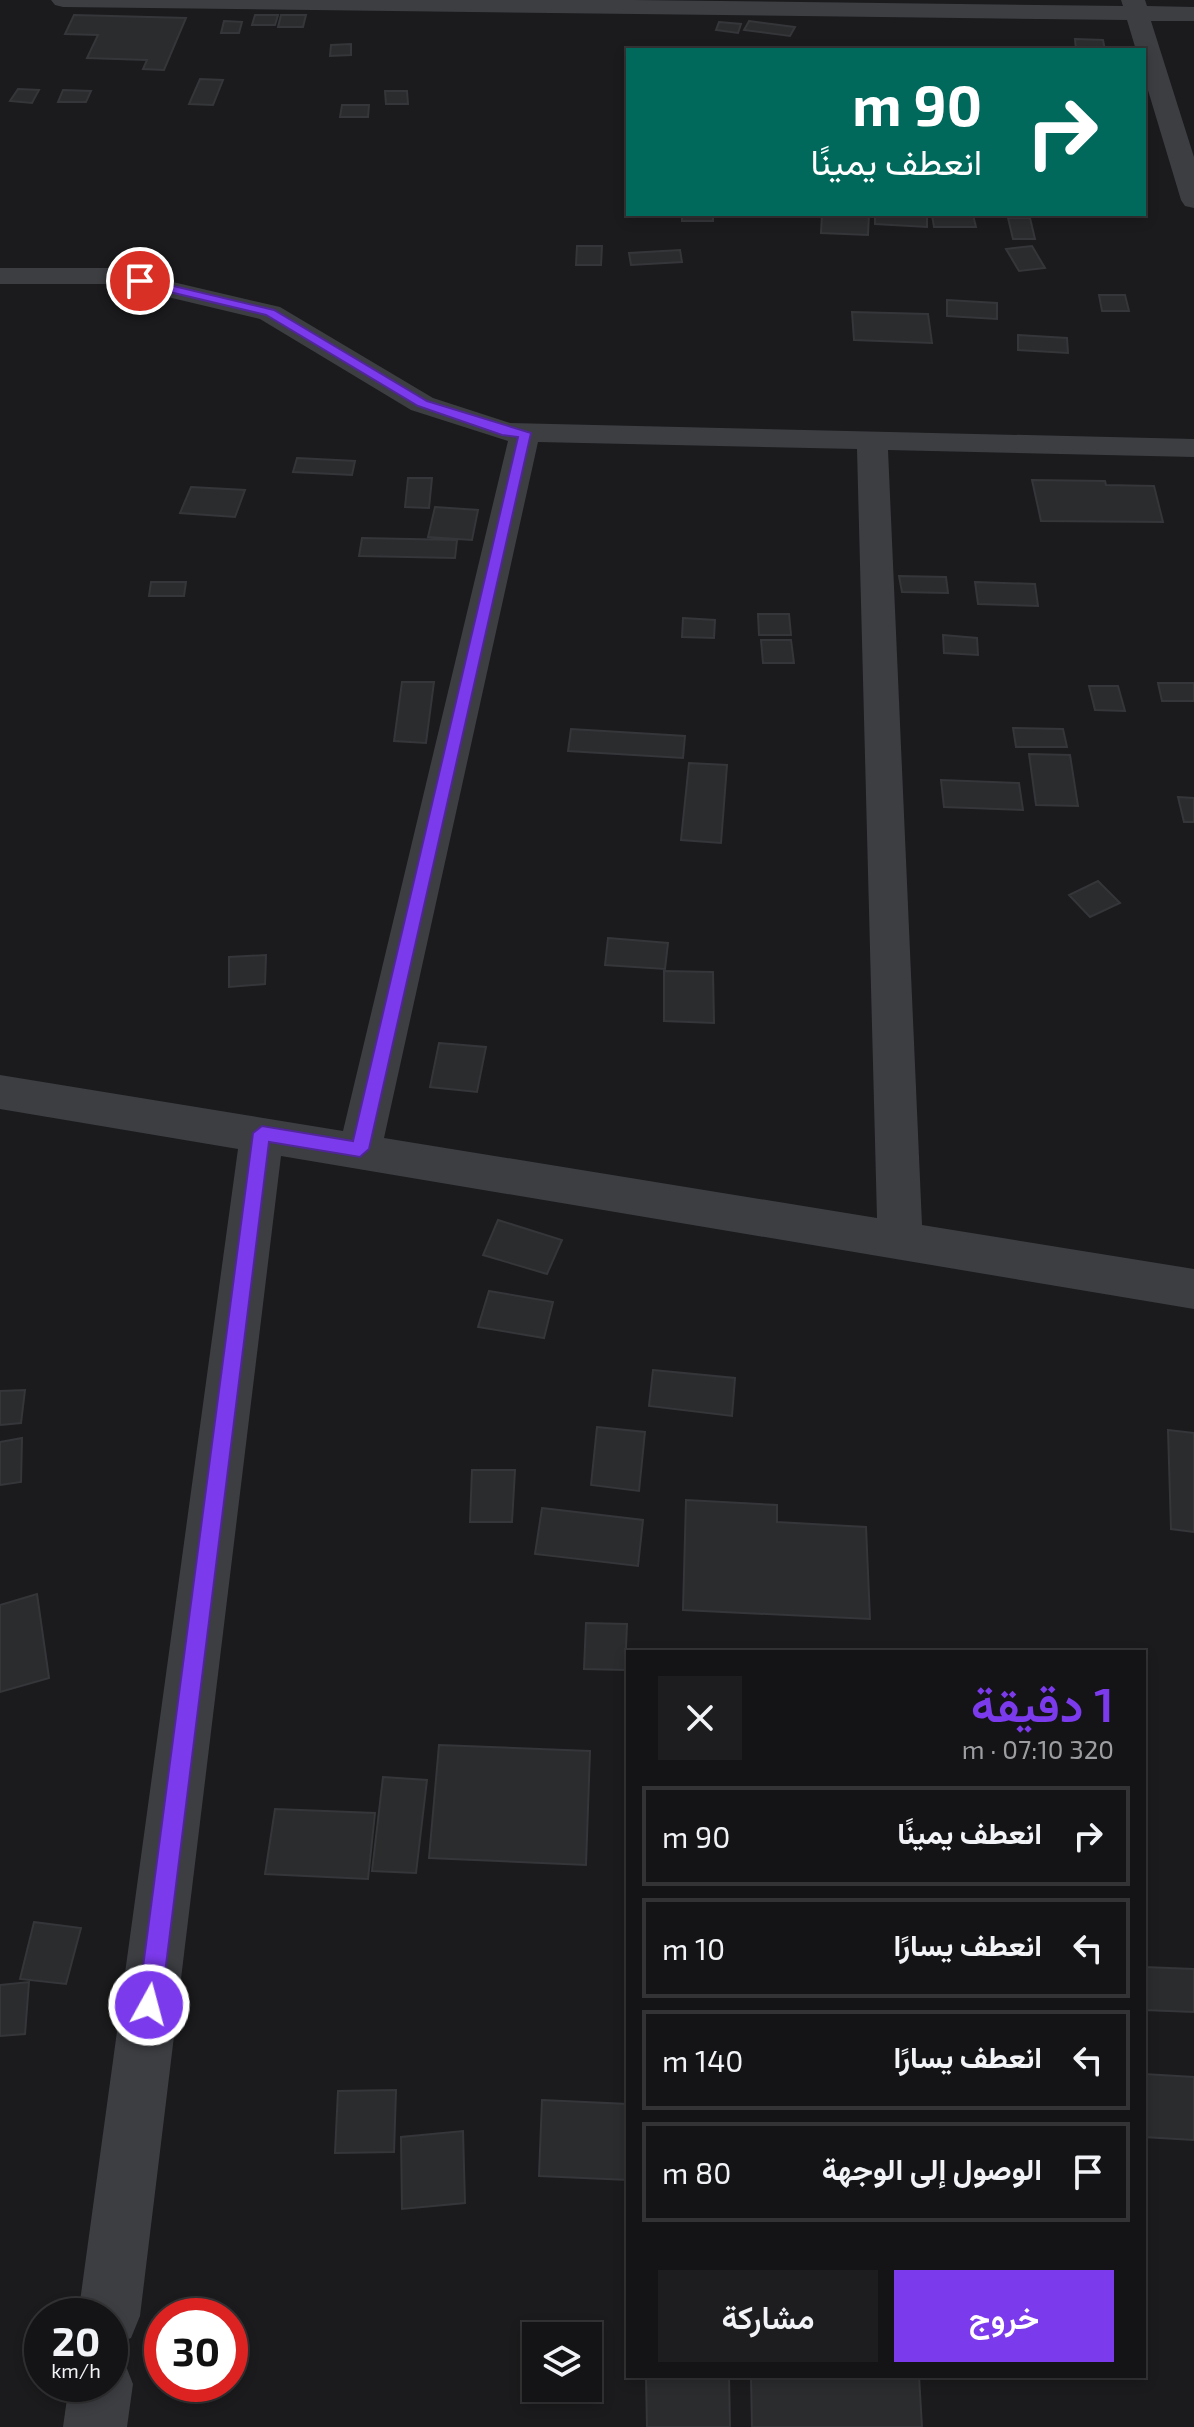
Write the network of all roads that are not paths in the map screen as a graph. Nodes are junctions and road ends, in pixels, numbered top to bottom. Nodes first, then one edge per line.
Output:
1 (63, 0) edge
2 (1136, 6) edge
3 (1194, 14) edge
4 (1187, 155) edge
5 (1194, 200) edge
6 (0, 276) edge
7 (525, 433) junction
8 (872, 442) junction
9 (1194, 448) edge
10 (0, 1092) edge
11 (262, 1133) junction
12 (360, 1149) junction
13 (900, 1240) junction
14 (1194, 1289) edge
15 (111, 2298) edge
16 (98, 2402) edge
17 (95, 2427) edge

1 - 2 street
2 - 3 street
2 - 4 street
4 - 5 street
6 - 7 street
7 - 8 street
7 - 12 street
8 - 9 street
8 - 13 street
10 - 11 street
11 - 12 street
11 - 15 street
12 - 13 street
13 - 14 street
16 - 17 street

